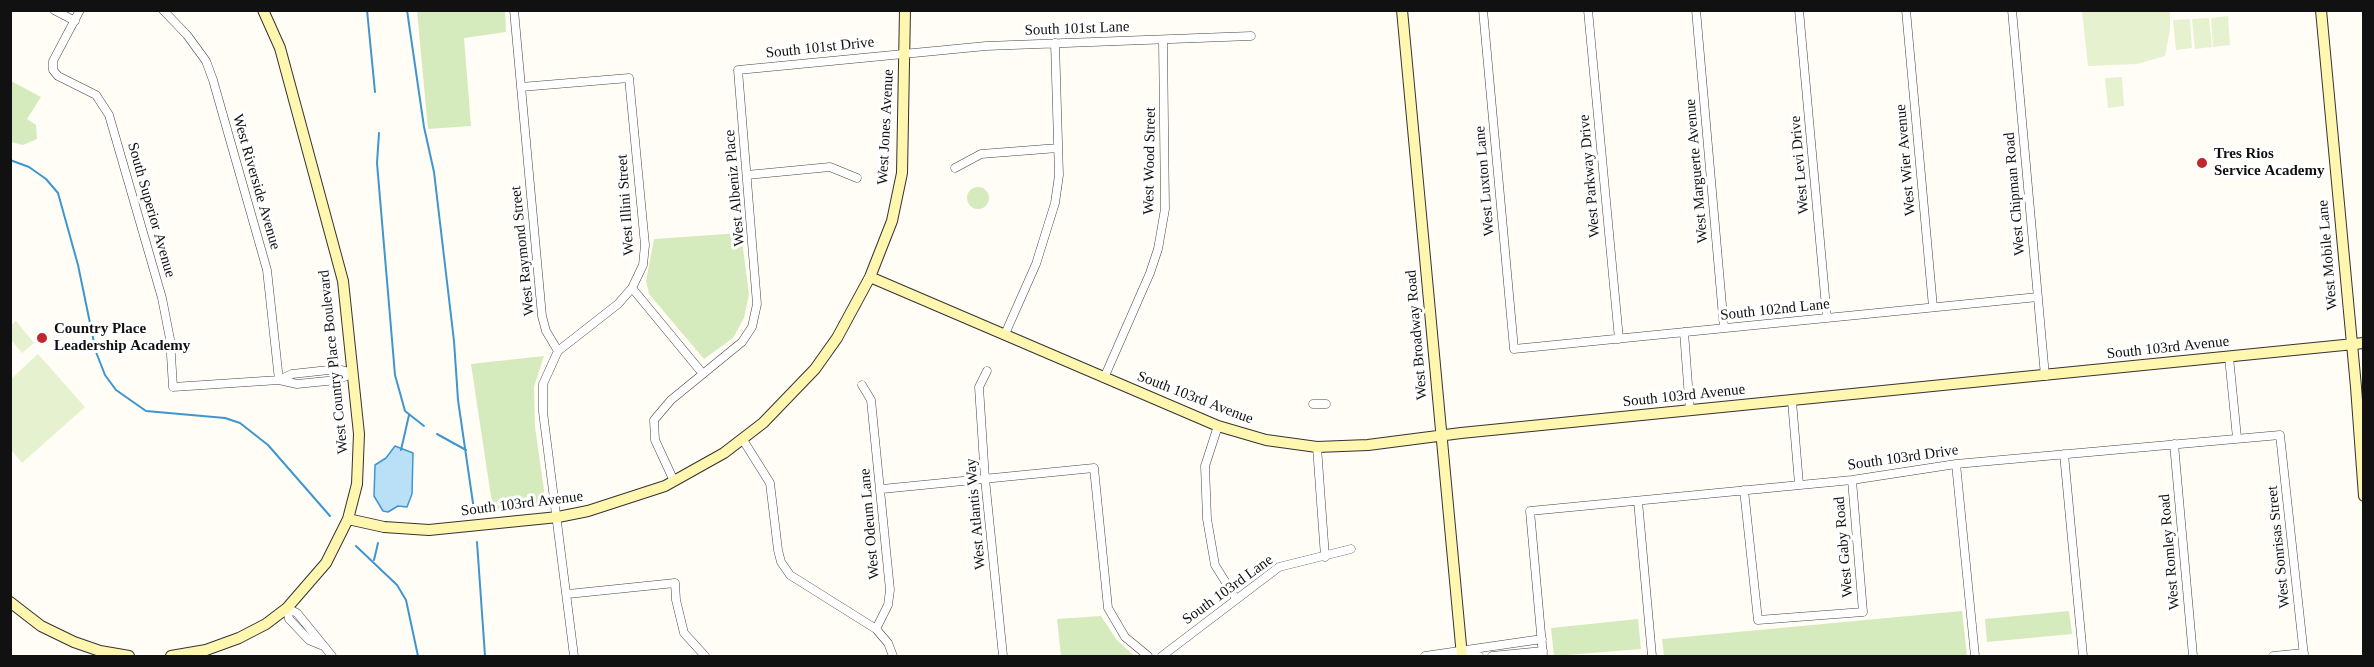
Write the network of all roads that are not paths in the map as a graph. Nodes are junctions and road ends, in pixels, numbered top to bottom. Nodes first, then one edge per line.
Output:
1 (54, 10) edge
2 (80, 10) edge
3 (163, 10) edge
4 (263, 10) edge
5 (514, 10) edge
6 (905, 10) edge
7 (1402, 10) edge
8 (1483, 10) edge
9 (1588, 10) edge
10 (1696, 10) edge
11 (1799, 10) edge
12 (1906, 10) edge
13 (2012, 10) edge
14 (2321, 10) edge
15 (75, 21) junction
16 (1251, 36) dead end
17 (1162, 40) junction
18 (1055, 43) junction
19 (904, 53) junction
20 (738, 70) joint
21 (521, 87) junction
22 (1058, 148) junction
23 (955, 168) dead end
24 (747, 175) junction
25 (857, 178) dead end
26 (870, 277) junction
27 (632, 288) junction
28 (2038, 297) junction
29 (1933, 307) junction
30 (1827, 318) junction
31 (1724, 328) junction
32 (1684, 332) junction
33 (1005, 334) junction
34 (1619, 339) junction
35 (2364, 343) edge
36 (2351, 344) junction
37 (1514, 349) joint
38 (558, 351) junction
39 (2229, 357) junction
40 (987, 371) dead end
41 (353, 372) junction
42 (703, 374) junction
43 (2045, 376) junction
44 (1104, 378) junction
45 (279, 380) junction
46 (862, 385) dead end
47 (1792, 401) junction
48 (1314, 404) dead end
49 (1326, 404) dead end
50 (1690, 411) junction
51 (1218, 426) junction
52 (2280, 435) joint
53 (1442, 436) junction
54 (2237, 438) junction
55 (743, 440) junction
56 (2174, 444) junction
57 (1317, 447) junction
58 (2064, 454) junction
59 (1956, 464) junction
60 (985, 479) junction
61 (1852, 480) junction
62 (674, 481) junction
63 (1799, 484) junction
64 (882, 489) junction
65 (1744, 490) junction
66 (2364, 496) edge
67 (1638, 501) junction
68 (558, 517) junction
69 (348, 519) junction
70 (1351, 549) dead end
71 (1325, 557) junction
72 (568, 594) junction
73 (1236, 599) junction
74 (10, 602) edge
75 (287, 608) junction
76 (876, 629) junction
77 (1542, 639) junction
78 (1543, 654) edge
79 (99, 655) edge
80 (1462, 655) edge
81 (2304, 655) edge
82 (129, 657) edge
83 (171, 657) edge
84 (332, 657) edge
85 (574, 657) edge
86 (705, 657) edge
87 (893, 657) edge
88 (1003, 657) edge
89 (1148, 657) edge
90 (1161, 657) edge
91 (1425, 657) edge
92 (1479, 657) edge
93 (1492, 657) edge
94 (1652, 657) edge
95 (1975, 657) edge
96 (2083, 657) edge
97 (2193, 657) edge
98 (2273, 657) edge

1 - 15 street
2 - 15 street
3 - 45 street, West Riverside Avenue
4 - 41 street, West Country Place Boulevard
5 - 21 street, West Raymond Street
6 - 19 street, West Jones Avenue
7 - 53 street, West Broadway Road
8 - 37 street, West Luxton Lane
9 - 34 street, West Parkway Drive
10 - 31 street, West Marguerte Avenue
11 - 30 street, West Levi Drive
12 - 29 street, West Wier Avenue
13 - 28 street, West Chipman Road
14 - 36 street, West Mobile Lane
15 - 45 street, South Superior Avenue
16 - 17 street, South 101st Lane
17 - 18 street, South 101st Lane
17 - 44 street, West Wood Street
18 - 19 street, South 101st Lane
18 - 22 street
19 - 20 street, South 101st Drive
19 - 26 street, West Jones Avenue
20 - 24 street, West Albeniz Place
21 - 27 street, West Illini Street
21 - 38 street, West Raymond Street
22 - 23 street
22 - 33 street
24 - 25 street
24 - 42 street, West Albeniz Place
26 - 33 street, South 103rd Avenue
26 - 55 street, South 103rd Avenue
27 - 38 street
27 - 42 street
28 - 29 street, South 102nd Lane
28 - 43 street, West Chipman Road
29 - 30 street, South 102nd Lane
30 - 31 street, South 102nd Lane
31 - 32 street, South 102nd Lane
32 - 34 street, South 102nd Lane
32 - 50 street
33 - 44 street, South 103rd Avenue
34 - 37 street, South 102nd Lane
35 - 36 street, South 103rd Avenue
36 - 39 street, South 103rd Avenue
36 - 66 street, West Mobile Lane
38 - 68 street
39 - 43 street, South 103rd Avenue
39 - 54 street
40 - 60 street, West Atlantis Way
41 - 45 street
41 - 69 street, West Country Place Boulevard
42 - 62 street
43 - 47 street, South 103rd Avenue
44 - 51 street, South 103rd Avenue
46 - 64 street, West Odeum Lane
47 - 50 street, South 103rd Avenue
47 - 63 street
48 - 49 street
50 - 53 street, South 103rd Avenue
51 - 57 street, South 103rd Avenue
51 - 73 street
52 - 54 street, South 103rd Drive
52 - 81 street, West Sonrisas Street
53 - 57 street, South 103rd Avenue
53 - 80 street, West Broadway Road
54 - 56 street, South 103rd Drive
55 - 62 street, South 103rd Avenue
55 - 76 street
56 - 58 street, South 103rd Drive
56 - 97 street, West Romley Road
57 - 71 street
58 - 59 street, South 103rd Drive
58 - 96 street
59 - 61 street, South 103rd Drive
59 - 95 street
60 - 64 street
60 - 88 street, West Atlantis Way
60 - 89 street
61 - 63 street, South 103rd Drive
61 - 65 street, West Gaby Road
62 - 68 street, South 103rd Avenue
63 - 65 street, South 103rd Drive
64 - 76 street, West Odeum Lane
65 - 67 street, South 103rd Drive
67 - 77 street, South 103rd Drive
67 - 94 street
68 - 69 street, South 103rd Avenue
68 - 72 street
69 - 75 street, West Country Place Boulevard
70 - 71 street, South 103rd Lane
71 - 73 street, South 103rd Lane
72 - 85 street
72 - 86 street
73 - 90 street, South 103rd Lane
74 - 79 street
75 - 83 street, West Country Place Boulevard
75 - 84 street
76 - 87 street
77 - 78 street
77 - 80 street
78 - 93 street
79 - 82 street
80 - 91 street
80 - 92 street
81 - 98 street

